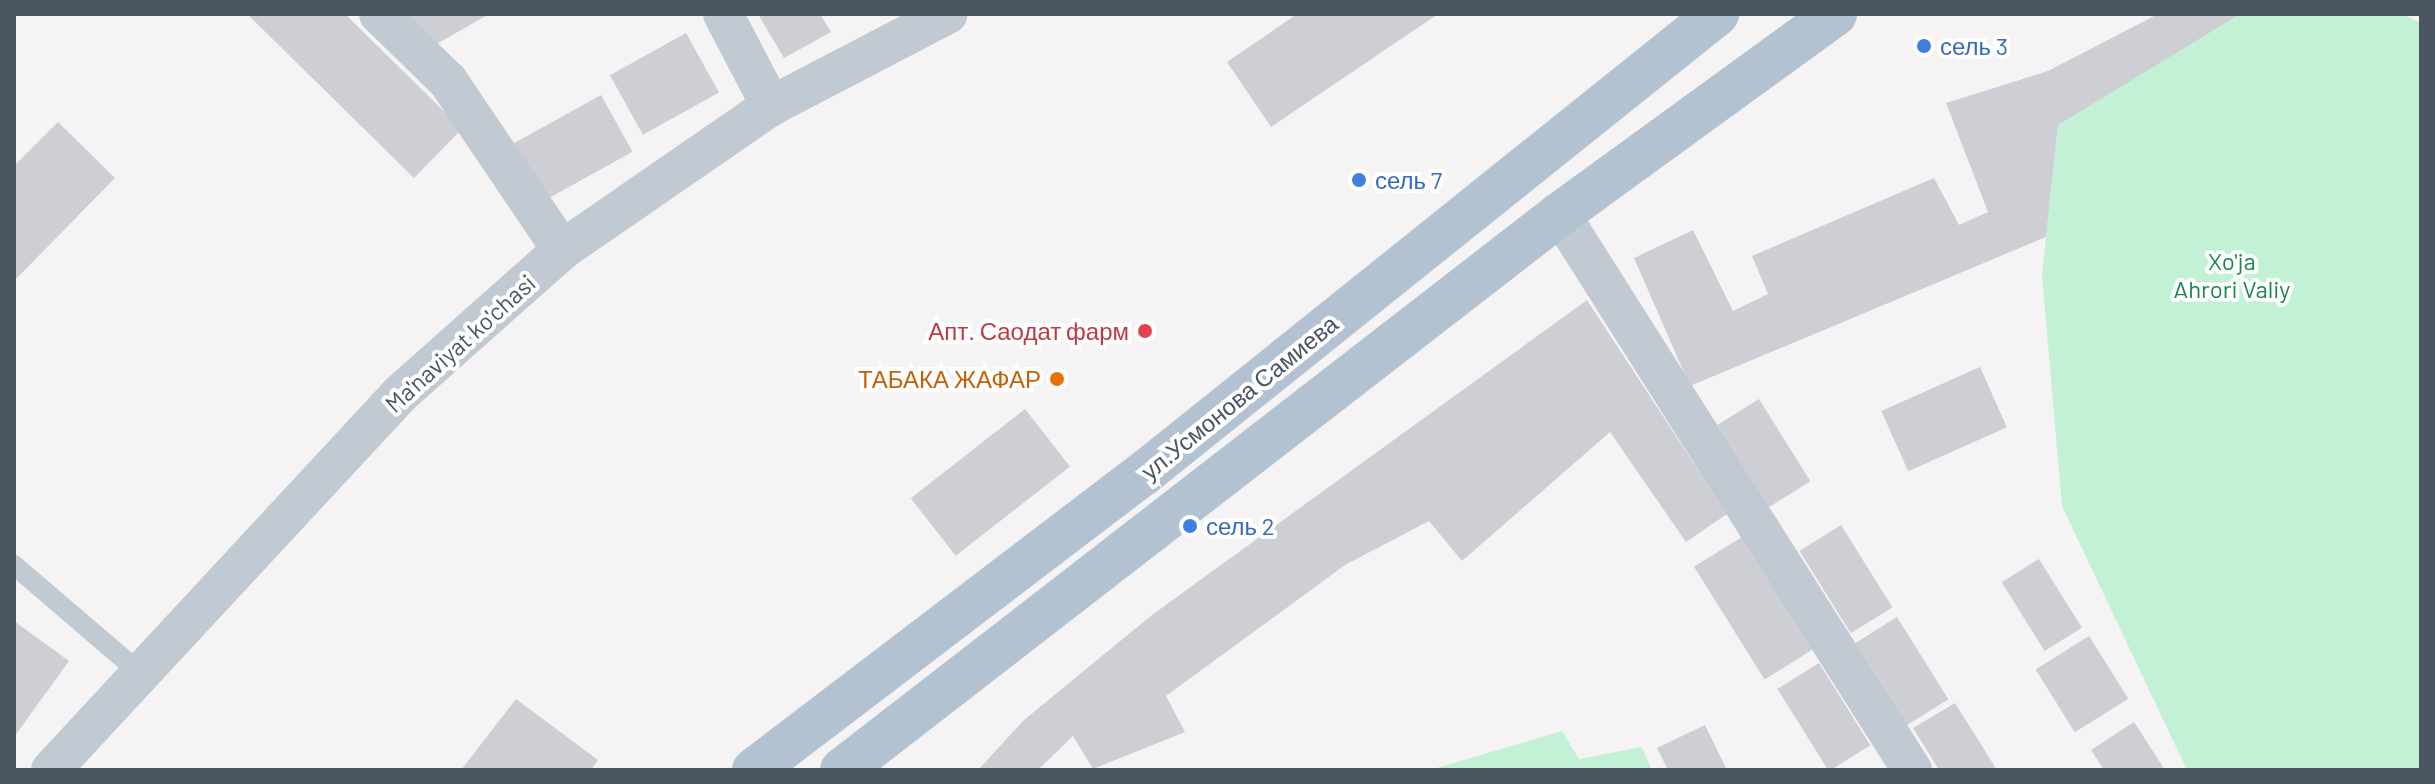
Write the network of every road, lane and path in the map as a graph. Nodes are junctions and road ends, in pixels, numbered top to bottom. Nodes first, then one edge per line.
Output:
1 (379, 14) edge
2 (723, 14) edge
3 (948, 14) edge
4 (1717, 14) edge
5 (1835, 14) edge
6 (771, 106) junction
7 (1560, 214) junction
8 (562, 250) junction
9 (14, 565) edge
10 (141, 674) junction
11 (51, 770) edge
12 (754, 770) edge
13 (842, 770) edge
14 (1912, 770) edge

1 - 8 street
2 - 6 street
3 - 6 street, Ma'naviyat ko'chasi
4 - 12 main road, ул.Усмонова Самиева
5 - 7 main road
6 - 8 street, Ma'naviyat ko'chasi
7 - 13 main road
7 - 14 street
8 - 10 street, Ma'naviyat ko'chasi
9 - 10 lane
10 - 11 street, Ma'naviyat ko'chasi

